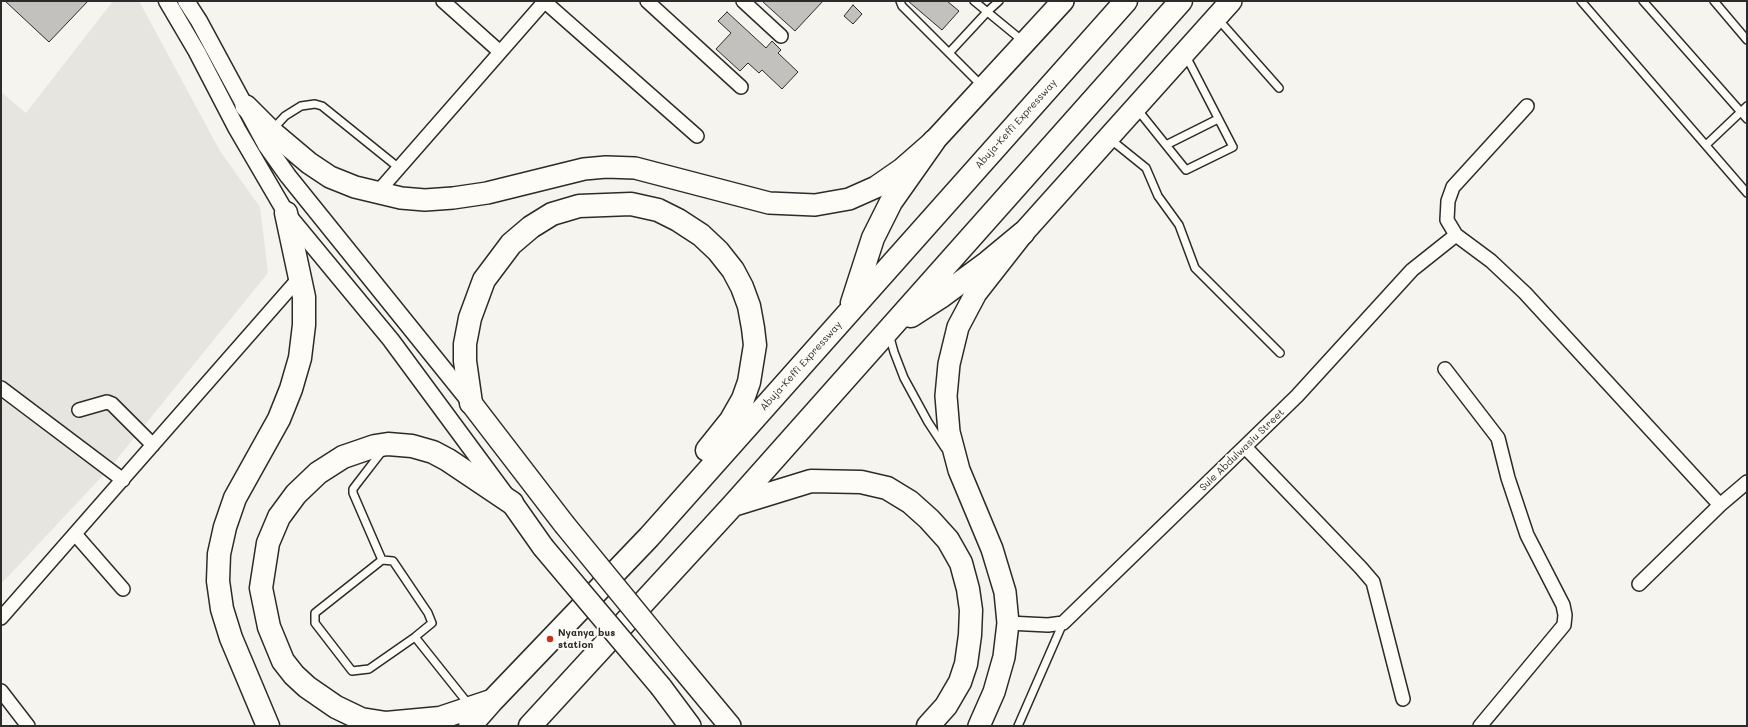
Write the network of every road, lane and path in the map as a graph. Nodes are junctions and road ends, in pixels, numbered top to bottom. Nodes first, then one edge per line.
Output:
1 (167, 1) edge
2 (186, 1) edge
3 (443, 1) edge
4 (544, 1) edge
5 (647, 1) edge
6 (743, 1) edge
7 (900, 1) edge
8 (974, 1) edge
9 (1000, 1) edge
10 (1063, 1) edge
11 (1126, 1) edge
12 (1181, 1) edge
13 (1231, 1) edge
14 (1581, 1) edge
15 (1643, 1) edge
16 (1714, 1) edge
17 (987, 12) junction
18 (1217, 17) junction
19 (781, 36) dead end
20 (1747, 40) edge
21 (1025, 43) junction
22 (500, 52) junction
23 (949, 53) junction
24 (1185, 53) junction
25 (741, 87) dead end
26 (983, 88) junction
27 (1279, 88) dead end
28 (246, 106) junction
29 (1527, 106) dead end
30 (1747, 106) edge
31 (1135, 107) junction
32 (1740, 112) junction
33 (1218, 119) junction
34 (1747, 119) edge
35 (271, 131) junction
36 (697, 136) dead end
37 (1109, 137) junction
38 (934, 141) junction
39 (1166, 145) junction
40 (1706, 145) junction
41 (399, 168) junction
42 (377, 193) junction
43 (1747, 193) edge
44 (286, 213) junction
45 (1023, 233) junction
46 (1456, 235) junction
47 (300, 277) junction
48 (849, 312) junction
49 (888, 331) junction
50 (1280, 353) dead end
51 (1445, 369) dead end
52 (1, 388) edge
53 (471, 403) junction
54 (79, 410) dead end
55 (388, 444) junction
56 (153, 445) junction
57 (1245, 447) junction
58 (960, 470) junction
59 (123, 480) junction
60 (1747, 482) edge
61 (512, 503) junction
62 (734, 505) junction
63 (1720, 505) junction
64 (75, 534) junction
65 (649, 537) junction
66 (382, 560) junction
67 (1639, 584) dead end
68 (123, 589) dead end
69 (1, 618) edge
70 (1008, 623) junction
71 (1062, 623) junction
72 (415, 637) junction
73 (1, 691) edge
74 (1403, 699) dead end
75 (471, 717) edge
76 (408, 724) edge
77 (28, 726) edge
78 (268, 726) edge
79 (530, 726) edge
80 (690, 726) edge
81 (730, 726) edge
82 (928, 726) edge
83 (979, 726) edge
84 (1018, 726) edge
85 (1480, 726) edge

1 - 44 street
2 - 28 street
3 - 22 street
4 - 22 street
4 - 36 street
5 - 25 street
6 - 19 street
7 - 23 lane
8 - 17 lane
9 - 17 lane
10 - 21 main road
11 - 48 highway, Abuja-Keffi Expressway
12 - 49 highway
13 - 18 main road
14 - 40 lane
15 - 32 lane
16 - 20 lane
17 - 21 lane
17 - 23 lane
18 - 24 main road
18 - 27 lane
21 - 26 main road
22 - 41 street
23 - 26 lane
24 - 31 main road
24 - 33 lane
26 - 38 main road
28 - 35 main road
28 - 53 street
29 - 46 street
30 - 32 lane
31 - 37 main road
31 - 39 lane
32 - 34 lane
32 - 40 lane
33 - 39 lane
33 - 39 lane
35 - 41 lane
35 - 42 main road
37 - 45 main road
37 - 50 lane
38 - 42 main road
38 - 48 highway
40 - 43 lane
41 - 42 street
44 - 47 highway
44 - 61 street
45 - 49 highway
45 - 58 main road
46 - 57 street, Sule Abdulwasiu Street
46 - 63 street
47 - 56 street
47 - 78 highway
48 - 65 highway, Abuja-Keffi Expressway
49 - 58 lane
49 - 62 highway
51 - 85 street
52 - 59 street
53 - 65 highway
53 - 81 main road, bridge
54 - 56 street
55 - 61 highway
55 - 66 lane
55 - 76 highway
56 - 59 street
57 - 71 street, Sule Abdulwasiu Street
57 - 74 street
58 - 70 main road
59 - 64 street
60 - 63 street
61 - 80 main road, bridge
62 - 79 highway
62 - 82 highway
63 - 67 street
64 - 68 street
64 - 69 street
65 - 75 highway, Abuja-Keffi Expressway
66 - 72 lane
66 - 72 lane
70 - 71 street
70 - 83 main road
71 - 84 lane
72 - 75 lane
73 - 77 street
75 - 76 highway

